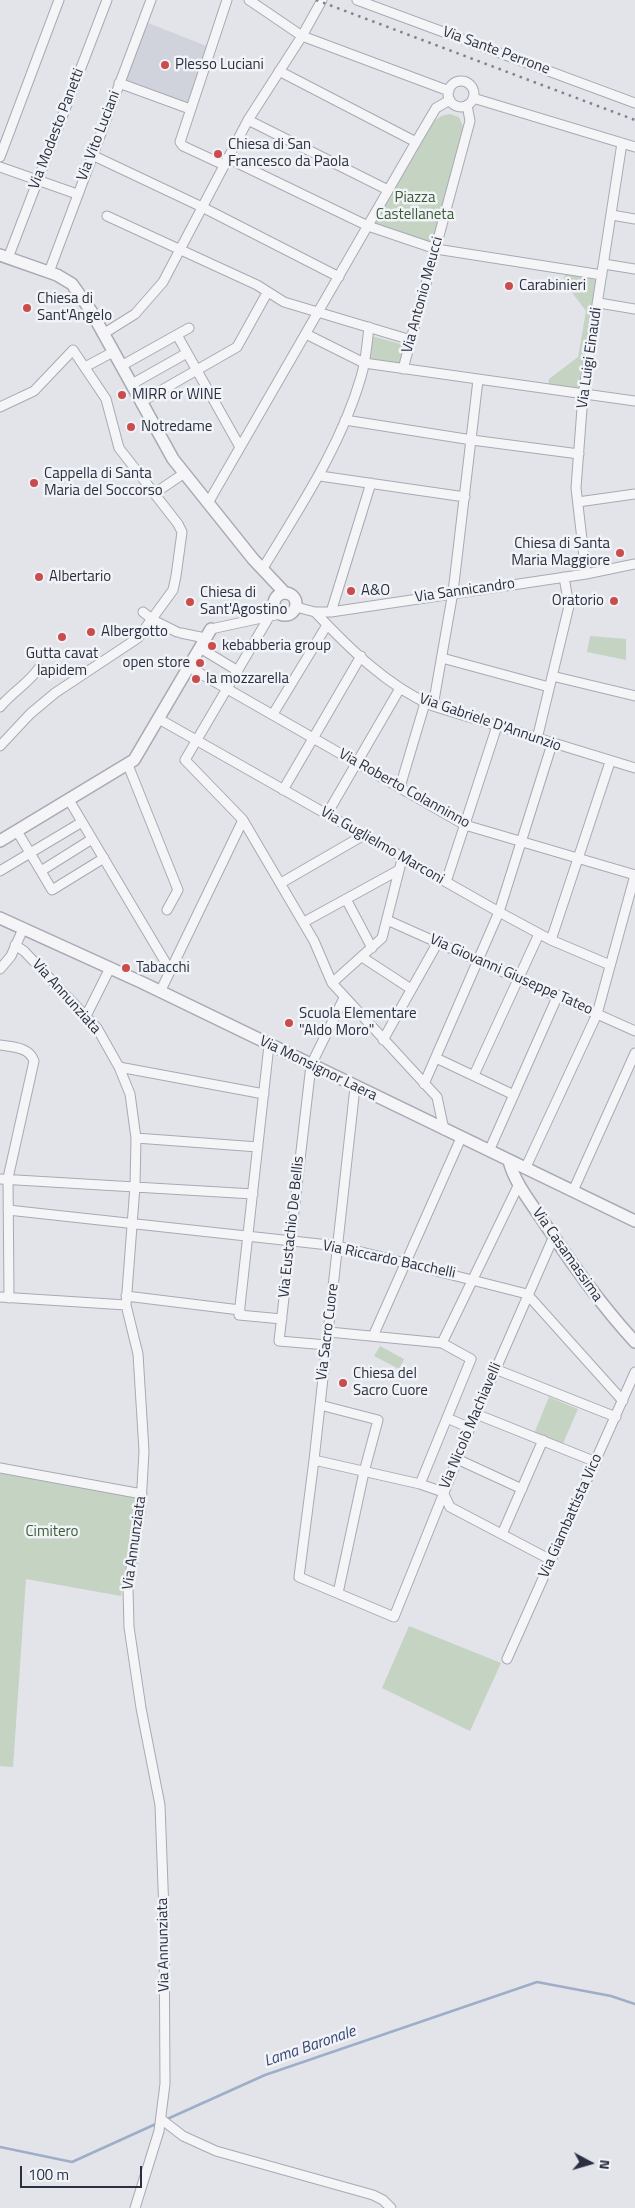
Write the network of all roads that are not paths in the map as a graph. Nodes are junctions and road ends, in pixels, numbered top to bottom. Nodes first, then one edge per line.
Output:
1 (59, 0) edge
2 (106, 0) edge
3 (151, 0) edge
4 (227, 0) edge
5 (249, 0) edge
6 (322, 0) edge
7 (357, 0) edge
8 (302, 36) junction
9 (279, 71) junction
10 (119, 83) junction
11 (450, 95) junction
12 (470, 102) junction
13 (635, 103) edge
14 (190, 109) junction
15 (248, 120) junction
16 (416, 142) junction
17 (622, 143) junction
18 (635, 147) edge
19 (92, 155) junction
20 (0, 157) edge
21 (226, 161) junction
22 (0, 167) edge
23 (38, 180) junction
24 (388, 190) junction
25 (77, 194) junction
26 (202, 207) junction
27 (612, 215) junction
28 (108, 216) dead end
29 (635, 219) edge
30 (368, 226) junction
31 (436, 249) junction
32 (181, 251) junction
33 (4, 256) edge
34 (604, 264) junction
35 (635, 269) edge
36 (49, 272) junction
37 (602, 276) junction
38 (339, 277) junction
39 (267, 293) junction
40 (599, 303) junction
41 (635, 308) edge
42 (318, 312) junction
43 (370, 327) junction
44 (189, 328) dead end
45 (103, 334) junction
46 (177, 334) junction
47 (306, 334) junction
48 (411, 340) junction
49 (113, 352) junction
50 (187, 353) junction
51 (364, 363) junction
52 (121, 366) junction
53 (85, 367) junction
54 (403, 369) junction
55 (196, 370) junction
56 (478, 380) junction
57 (132, 384) junction
58 (583, 395) junction
59 (635, 401) edge
60 (141, 402) junction
61 (0, 407) edge
62 (345, 420) junction
63 (472, 440) junction
64 (240, 448) junction
65 (579, 454) junction
66 (183, 474) junction
67 (320, 476) junction
68 (371, 484) junction
69 (155, 493) junction
70 (635, 494) edge
71 (465, 497) junction
72 (578, 502) junction
73 (208, 503) junction
74 (635, 564) edge
75 (263, 568) junction
76 (586, 574) junction
77 (564, 577) junction
78 (453, 592) junction
79 (284, 593) junction
80 (296, 607) junction
81 (143, 612) dead end
82 (315, 612) junction
83 (331, 612) junction
84 (275, 616) junction
85 (153, 620) junction
86 (327, 625) junction
87 (205, 638) junction
88 (361, 656) junction
89 (442, 658) junction
90 (189, 667) junction
91 (39, 668) dead end
92 (238, 670) junction
93 (552, 676) junction
94 (549, 687) junction
95 (227, 689) junction
96 (399, 690) junction
97 (635, 696) edge
98 (429, 704) junction
99 (0, 707) edge
100 (273, 714) junction
101 (158, 719) junction
102 (497, 726) junction
103 (314, 738) junction
104 (537, 739) junction
105 (196, 741) junction
106 (552, 744) junction
107 (0, 746) edge
108 (356, 762) junction
109 (610, 762) junction
110 (128, 765) junction
111 (635, 768) edge
112 (400, 787) junction
113 (283, 790) junction
114 (69, 800) junction
115 (327, 814) junction
116 (243, 820) junction
117 (82, 822) junction
118 (465, 825) junction
119 (17, 831) junction
120 (364, 835) junction
121 (92, 839) junction
122 (0, 841) edge
123 (520, 842) junction
124 (30, 853) junction
125 (104, 858) junction
126 (402, 858) junction
127 (578, 859) junction
128 (399, 870) junction
129 (0, 871) edge
130 (41, 871) junction
131 (635, 875) edge
132 (446, 882) junction
133 (281, 883) junction
134 (346, 899) junction
135 (168, 910) dead end
136 (499, 912) junction
137 (0, 918) edge
138 (387, 920) junction
139 (304, 922) junction
140 (23, 929) junction
141 (539, 934) junction
142 (551, 940) junction
143 (438, 942) junction
144 (16, 945) junction
145 (372, 948) junction
146 (362, 957) junction
147 (480, 960) junction
148 (610, 965) junction
149 (110, 968) junction
150 (0, 969) edge
151 (170, 970) junction
152 (518, 978) junction
153 (332, 984) junction
154 (411, 990) junction
155 (160, 992) junction
156 (558, 995) junction
157 (344, 998) junction
158 (597, 1014) junction
159 (86, 1016) junction
160 (635, 1031) edge
161 (382, 1040) junction
162 (0, 1044) edge
163 (270, 1045) junction
164 (635, 1053) edge
165 (436, 1058) junction
166 (311, 1065) junction
167 (119, 1067) junction
168 (474, 1075) junction
169 (424, 1084) junction
170 (355, 1087) junction
171 (264, 1094) junction
172 (514, 1094) junction
173 (444, 1130) junction
174 (136, 1138) junction
175 (461, 1138) junction
176 (258, 1147) junction
177 (489, 1151) junction
178 (509, 1161) junction
179 (525, 1168) junction
180 (4, 1179) edge
181 (519, 1184) junction
182 (135, 1186) junction
183 (573, 1191) junction
184 (253, 1194) junction
185 (8, 1210) junction
186 (635, 1221) edge
187 (132, 1224) junction
188 (554, 1236) junction
189 (248, 1237) junction
190 (290, 1241) junction
191 (338, 1246) junction
192 (404, 1262) junction
193 (472, 1278) junction
194 (527, 1294) junction
195 (4, 1297) edge
196 (126, 1300) junction
197 (240, 1310) junction
198 (282, 1319) junction
199 (329, 1332) junction
200 (374, 1334) junction
201 (635, 1342) edge
202 (442, 1343) junction
203 (327, 1346) junction
204 (495, 1369) junction
205 (635, 1372) edge
206 (623, 1401) junction
207 (320, 1405) junction
208 (476, 1414) junction
209 (447, 1418) junction
210 (616, 1418) junction
211 (470, 1428) junction
212 (543, 1440) junction
213 (457, 1459) junction
214 (314, 1460) junction
215 (596, 1462) junction
216 (0, 1468) edge
217 (364, 1472) junction
218 (420, 1484) junction
219 (522, 1489) junction
220 (443, 1492) junction
221 (142, 1494) junction
222 (502, 1534) junction
223 (551, 1560) junction
224 (338, 1593) junction
225 (507, 1660) dead end
226 (161, 2119) junction
227 (135, 2208) edge
228 (391, 2208) edge

1 - 20 street
2 - 23 street, Via Modesto Panetti
3 - 10 street, Via Vito Luciani
4 - 14 street
5 - 8 street
6 - 8 street
7 - 13 street, Via Sante Perrone
8 - 9 street
8 - 11 street
9 - 15 street
9 - 16 street
10 - 14 street
10 - 19 street, Via Vito Luciani
11 - 12 street
11 - 12 street
11 - 16 street
12 - 17 street
12 - 31 street, Via Antonio Meucci
14 - 21 street
15 - 21 street
15 - 24 street
16 - 24 street
17 - 18 street
17 - 27 street, Via Luigi Einaudi
19 - 25 street, Via Vito Luciani
19 - 26 street
21 - 26 street
21 - 30 street
22 - 23 street
23 - 25 street
23 - 33 street, Via Modesto Panetti
24 - 30 street
25 - 36 street, Via Vito Luciani
26 - 32 street
26 - 38 street
27 - 29 street
27 - 34 street, Via Luigi Einaudi
28 - 32 street
30 - 31 street
30 - 38 street
31 - 37 street
31 - 48 street, Via Antonio Meucci
32 - 39 street
32 - 45 street
33 - 36 street
34 - 35 street
34 - 37 street, Via Luigi Einaudi
36 - 45 street
37 - 40 street, Via Luigi Einaudi
38 - 42 street
39 - 42 street
39 - 55 street
40 - 41 street
40 - 58 street, Via Luigi Einaudi
42 - 43 street
42 - 47 street
43 - 48 street
43 - 51 street
44 - 46 street
45 - 49 street
46 - 50 street
46 - 52 street
47 - 51 street
47 - 64 street
48 - 54 street, Via Antonio Meucci
49 - 52 street
49 - 53 street
50 - 55 street
50 - 57 street
51 - 54 street
51 - 62 street
52 - 57 street
53 - 61 street
53 - 69 street
54 - 56 street
55 - 60 street
55 - 64 street
56 - 58 street
56 - 63 street
57 - 60 street
58 - 59 street
58 - 65 street, Via Luigi Einaudi
60 - 66 street
62 - 63 street
62 - 67 street
63 - 65 street
63 - 71 street
64 - 73 street
65 - 72 street, Via Luigi Einaudi
66 - 69 street
66 - 73 street
67 - 68 street
67 - 75 street
68 - 71 street
68 - 83 street
69 - 85 street
70 - 72 street
71 - 78 street
72 - 76 street, Via Luigi Einaudi
73 - 75 street
74 - 76 street, Via Sannicandro
75 - 79 street
76 - 77 street, Via Sannicandro
77 - 78 street, Via Sannicandro
77 - 93 street
78 - 83 street, Via Sannicandro
78 - 89 street
79 - 80 street
79 - 84 street
80 - 82 street, Via Sannicandro
80 - 84 street
81 - 85 street
82 - 83 street, Via Sannicandro
82 - 86 street, Via Gabriele D'Annunzio
84 - 87 street
84 - 92 street
85 - 87 street
85 - 107 street
86 - 88 street, Via Gabriele D'Annunzio
86 - 100 street
87 - 90 street
87 - 92 street
88 - 96 street, Via Gabriele D'Annunzio
88 - 103 street
89 - 94 street
89 - 98 street
90 - 95 street, Via Roberto Colanninno
90 - 101 street
91 - 99 street
92 - 95 street
93 - 94 street
93 - 97 street
94 - 104 street
95 - 100 street, Via Roberto Colanninno
95 - 105 street
96 - 98 street, Via Gabriele D'Annunzio
96 - 108 street
98 - 102 street, Via Gabriele D'Annunzio
98 - 112 street
100 - 103 street, Via Roberto Colanninno
101 - 105 street, Via Guglielmo Marconi
101 - 110 street
102 - 104 street, Via Gabriele D'Annunzio
102 - 118 street
103 - 108 street, Via Roberto Colanninno
103 - 113 street
104 - 106 street, Via Gabriele D'Annunzio
105 - 113 street, Via Guglielmo Marconi
105 - 116 street
106 - 109 street, Via Gabriele D'Annunzio
106 - 123 street
108 - 112 street, Via Roberto Colanninno
108 - 115 street
109 - 111 street, Via Gabriele D'Annunzio
109 - 127 street
110 - 114 street
110 - 135 street
112 - 118 street, Via Roberto Colanninno
113 - 115 street, Via Guglielmo Marconi
114 - 117 street
114 - 119 street
115 - 120 street, Via Guglielmo Marconi
116 - 133 street
116 - 151 street
117 - 121 street
117 - 124 street
118 - 123 street, Via Roberto Colanninno
118 - 132 street
119 - 122 street
119 - 124 street
120 - 126 street, Via Guglielmo Marconi
120 - 133 street
121 - 125 street
121 - 130 street
123 - 127 street, Via Roberto Colanninno
123 - 136 street
124 - 129 street
124 - 130 street
125 - 130 street
125 - 151 street
126 - 128 street
126 - 132 street, Via Guglielmo Marconi
127 - 131 street, Via Roberto Colanninno
127 - 142 street
128 - 134 street
128 - 138 street
131 - 148 street
132 - 136 street, Via Guglielmo Marconi
133 - 139 street
134 - 139 street
134 - 145 street
136 - 141 street, Via Guglielmo Marconi
136 - 147 street
137 - 140 street, Via Monsignor Laera
138 - 143 street, Via Giovanni Giuseppe Tateo
138 - 145 street
139 - 153 street
140 - 144 street
140 - 149 street, Via Monsignor Laera
141 - 142 street, Via Guglielmo Marconi
141 - 152 street
142 - 148 street, Via Guglielmo Marconi
143 - 147 street, Via Giovanni Giuseppe Tateo
143 - 154 street
144 - 150 street
144 - 159 street, Via Annunziata
145 - 146 street
146 - 153 street
146 - 154 street
147 - 152 street, Via Giovanni Giuseppe Tateo
147 - 165 street
148 - 158 street
149 - 155 street, Via Monsignor Laera
149 - 159 street
151 - 155 street
152 - 156 street, Via Giovanni Giuseppe Tateo
152 - 168 street
153 - 157 street
154 - 161 street
155 - 163 street, Via Monsignor Laera
156 - 158 street, Via Giovanni Giuseppe Tateo
156 - 172 street
157 - 161 street
157 - 166 street, Via Eustachio De Bellis
158 - 160 street, Via Giovanni Giuseppe Tateo
158 - 179 street
159 - 167 street, Via Annunziata
161 - 169 street
162 - 180 street
163 - 166 street, Via Monsignor Laera
163 - 171 street
164 - 183 street
165 - 168 street
165 - 169 street
166 - 170 street, Via Monsignor Laera
166 - 190 street, Via Eustachio De Bellis
167 - 171 street
167 - 174 street, Via Annunziata
168 - 172 street
169 - 173 street
170 - 173 street, Via Monsignor Laera
170 - 191 street, Via Sacro Cuore
171 - 176 street
172 - 177 street
173 - 175 street, Via Monsignor Laera
174 - 176 street
174 - 182 street, Via Annunziata
175 - 177 street, Via Monsignor Laera
175 - 192 street
176 - 184 street
177 - 178 street, Via Monsignor Laera
178 - 179 street, Via Monsignor Laera
178 - 181 street, Via Casamassima
179 - 183 street, Via Monsignor Laera
180 - 182 street
180 - 185 street
181 - 188 street, Via Casamassima
181 - 193 street
182 - 184 street
182 - 187 street, Via Annunziata
183 - 186 street, Via Monsignor Laera
184 - 189 street
185 - 187 street, Via Riccardo Bacchelli
185 - 195 street
187 - 189 street, Via Riccardo Bacchelli
187 - 196 street, Via Annunziata
188 - 194 street, Via Nicolò Machiavelli
188 - 201 street, Via Casamassima
189 - 190 street, Via Riccardo Bacchelli
189 - 197 street
190 - 191 street, Via Riccardo Bacchelli
190 - 198 street, Via Eustachio De Bellis
191 - 192 street, Via Riccardo Bacchelli
191 - 199 street, Via Sacro Cuore
192 - 193 street, Via Riccardo Bacchelli
192 - 200 street
193 - 194 street, Via Riccardo Bacchelli
193 - 202 street
194 - 204 street, Via Nicolò Machiavelli
194 - 206 street
195 - 196 street
196 - 197 street
196 - 221 street, Via Annunziata
197 - 198 street
198 - 203 street, Via Eustachio De Bellis
199 - 200 street
199 - 203 street, Via Sacro Cuore
200 - 202 street
202 - 209 street
203 - 207 street, Via Sacro Cuore
204 - 208 street, Via Nicolò Machiavelli
204 - 210 street
205 - 206 street, Via Giambattista Vico
206 - 210 street, Via Giambattista Vico
207 - 214 street, Via Sacro Cuore
207 - 217 street
208 - 211 street, Via Nicolò Machiavelli
208 - 212 street
209 - 211 street
209 - 218 street
210 - 215 street, Via Giambattista Vico
211 - 213 street, Via Nicolò Machiavelli
212 - 215 street
212 - 219 street
213 - 219 street
213 - 220 street, Via Nicolò Machiavelli
214 - 217 street
214 - 224 street, Via Sacro Cuore
215 - 223 street, Via Giambattista Vico
216 - 221 street
217 - 218 street
217 - 224 street
218 - 220 street
219 - 222 street
220 - 222 street
220 - 224 street, Via Nicolò Machiavelli
221 - 226 street, Via Annunziata
222 - 223 street
223 - 225 street, Via Giambattista Vico
226 - 227 street, Via Annunziata
226 - 228 street

